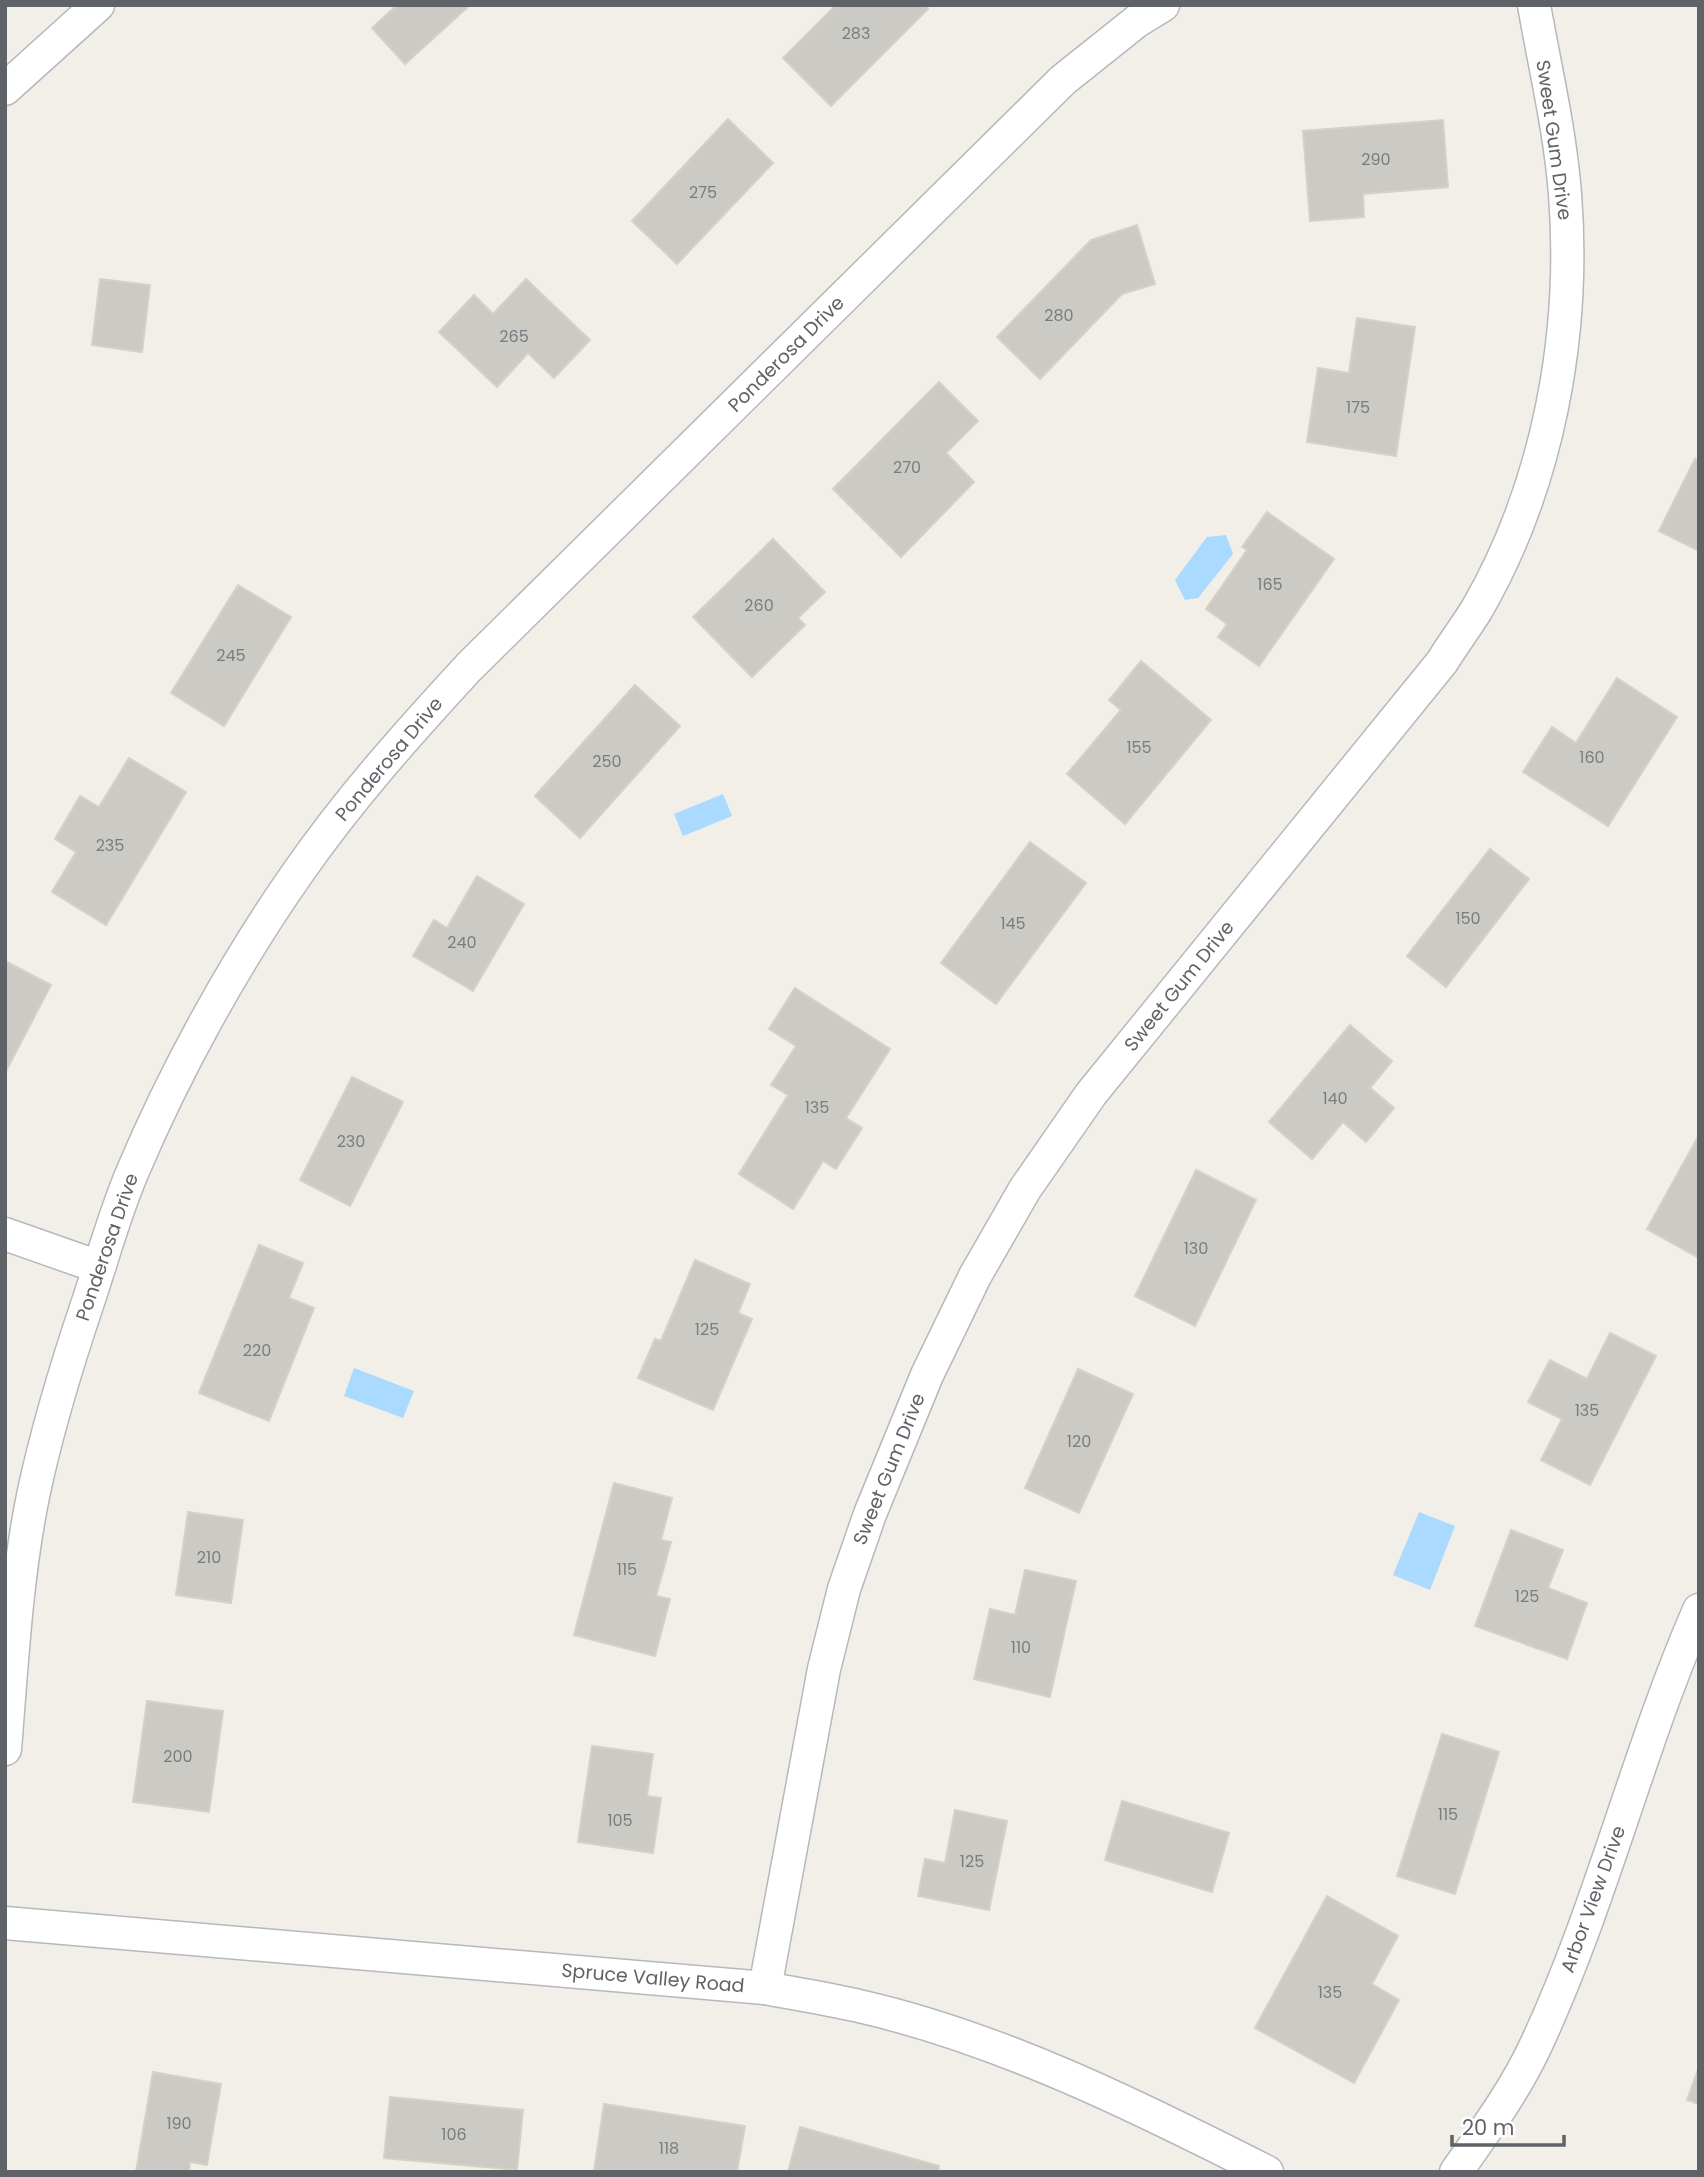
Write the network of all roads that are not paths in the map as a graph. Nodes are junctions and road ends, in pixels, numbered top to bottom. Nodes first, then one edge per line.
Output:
1 (97, 5) edge
2 (1163, 5) edge
3 (1534, 5) edge
4 (5, 89) edge
5 (5, 1234) edge
6 (99, 1267) junction
7 (1699, 1610) edge
8 (5, 1749) edge
9 (5, 1923) edge
10 (765, 1988) junction
11 (1267, 2172) edge
12 (1456, 2172) edge

1 - 4 street
2 - 6 street, Ponderosa Drive
3 - 10 street, Sweet Gum Drive
5 - 6 street
6 - 8 street, Ponderosa Drive
7 - 12 street, Arbor View Drive
9 - 10 street, Spruce Valley Road
10 - 11 street, Spruce Valley Road

